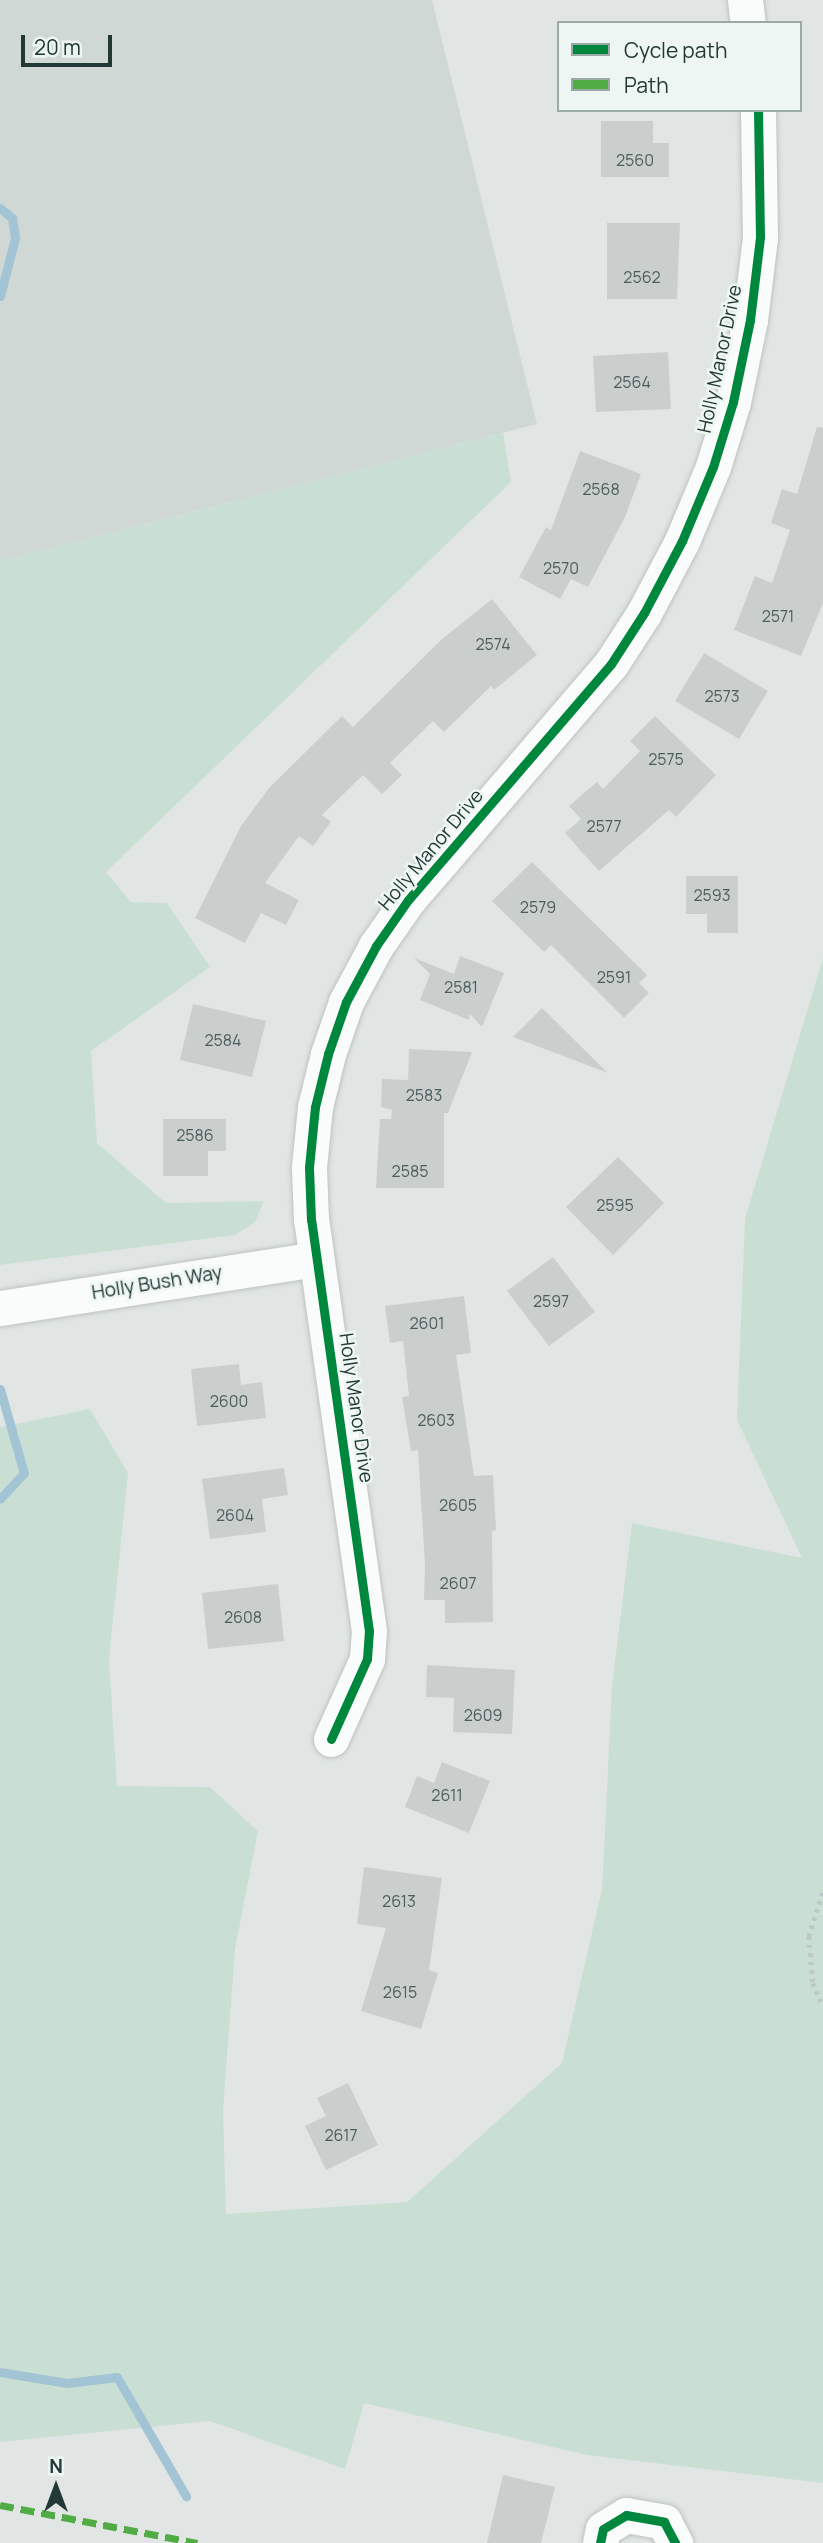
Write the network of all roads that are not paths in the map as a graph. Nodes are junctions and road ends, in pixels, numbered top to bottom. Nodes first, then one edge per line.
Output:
1 (745, 0) edge
2 (748, 21) edge
3 (758, 112) edge
4 (315, 1259) junction
5 (0, 1308) edge
6 (331, 1739) dead end
7 (600, 2543) edge
8 (675, 2543) edge

1 - 2 street
3 - 4 street, Holly Manor Drive
4 - 5 street, Holly Bush Way
4 - 6 street, Holly Manor Drive
7 - 8 street

